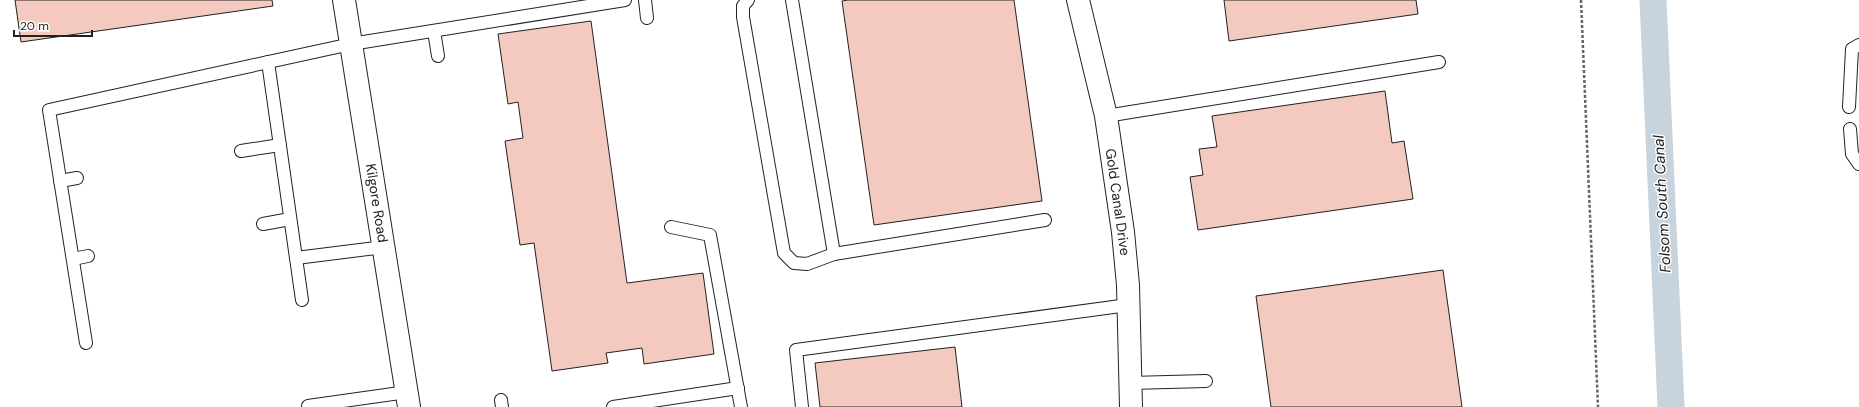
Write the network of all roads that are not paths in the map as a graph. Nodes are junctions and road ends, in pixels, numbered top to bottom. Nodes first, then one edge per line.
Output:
1 (344, 0) edge
2 (625, 0) edge
3 (645, 0) edge
4 (748, 0) edge
5 (792, 0) edge
6 (1078, 0) edge
7 (647, 18) dead end
8 (434, 31) junction
9 (351, 44) junction
10 (1859, 45) edge
11 (438, 56) dead end
12 (268, 62) junction
13 (1439, 62) dead end
14 (1849, 107) dead end
15 (1106, 116) junction
16 (1850, 129) dead end
17 (280, 145) junction
18 (242, 151) dead end
19 (1859, 164) edge
20 (77, 178) dead end
21 (60, 181) junction
22 (290, 219) junction
23 (1045, 220) dead end
24 (264, 224) dead end
25 (671, 227) dead end
26 (384, 247) junction
27 (834, 254) junction
28 (88, 256) dead end
29 (296, 258) junction
30 (73, 259) junction
31 (302, 300) dead end
32 (1128, 305) junction
33 (86, 343) dead end
34 (1206, 381) dead end
35 (1130, 383) junction
36 (738, 388) junction
37 (408, 399) edge
38 (682, 402) edge
39 (308, 406) dead end
40 (613, 407) edge
41 (741, 407) edge
42 (802, 407) edge
43 (1131, 407) edge

1 - 9 street, Kilgore Road
2 - 8 lane
3 - 7 lane
4 - 27 lane
5 - 27 lane
6 - 15 street, Gold Canal Drive
8 - 9 lane
8 - 11 lane
9 - 12 lane
9 - 26 street, Kilgore Road
10 - 14 lane
12 - 17 lane
12 - 21 lane
13 - 15 lane
15 - 32 street, Gold Canal Drive
16 - 19 lane
17 - 18 lane
17 - 22 lane
20 - 21 lane
21 - 30 lane
22 - 24 lane
22 - 29 lane
23 - 27 lane
25 - 36 lane
26 - 29 lane
26 - 37 street, Kilgore Road
28 - 30 lane
29 - 31 lane
30 - 33 lane
32 - 35 street, Gold Canal Drive
32 - 42 lane
34 - 35 lane
35 - 43 street, Gold Canal Drive
36 - 38 lane
36 - 41 lane
37 - 39 lane
38 - 40 lane

